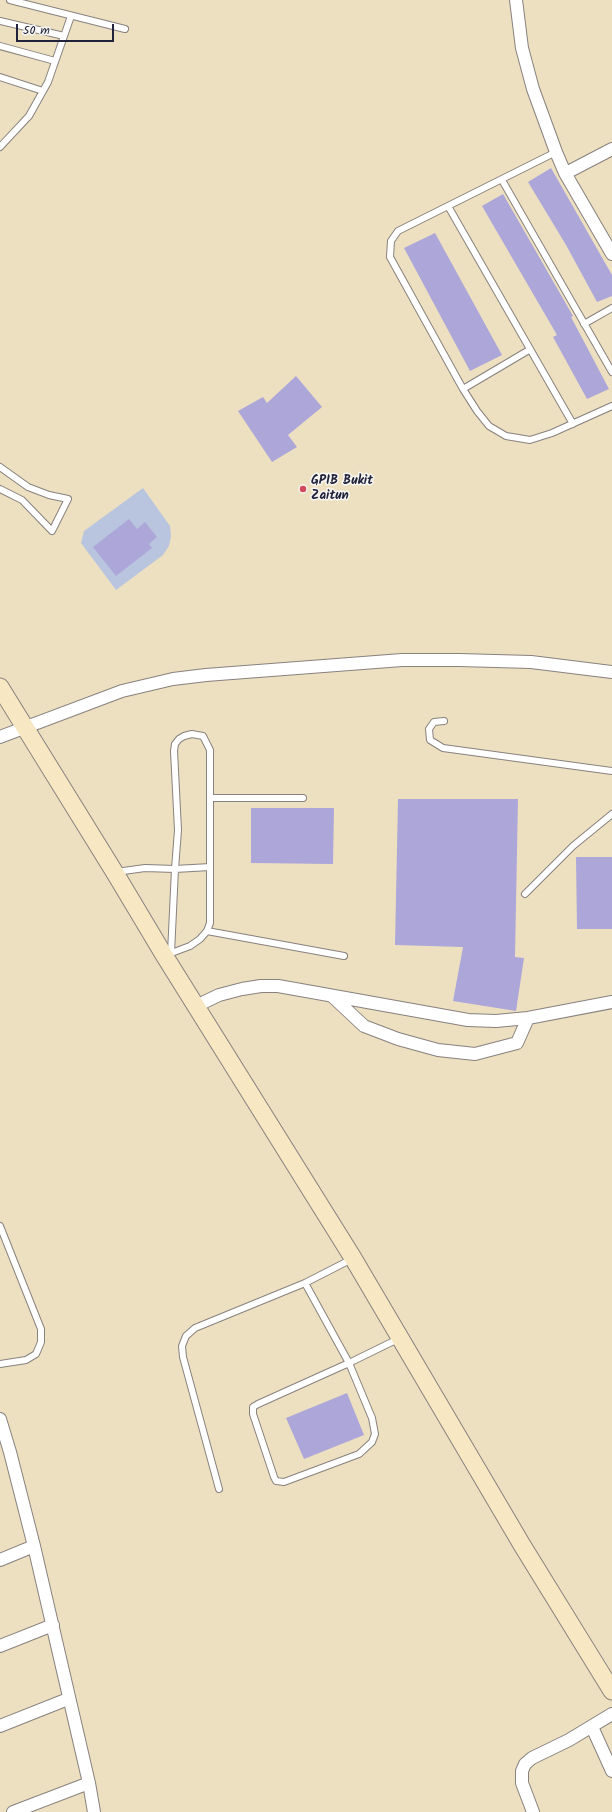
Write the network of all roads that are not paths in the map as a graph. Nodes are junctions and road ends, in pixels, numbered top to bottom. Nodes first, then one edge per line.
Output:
1 (10, 0) edge
2 (516, 0) edge
3 (72, 16) junction
4 (0, 21) edge
5 (125, 30) dead end
6 (64, 36) junction
7 (0, 46) edge
8 (55, 61) junction
9 (0, 77) edge
10 (43, 91) junction
11 (0, 147) edge
12 (612, 149) edge
13 (556, 152) junction
14 (566, 173) junction
15 (502, 180) junction
16 (448, 206) junction
17 (612, 254) edge
18 (612, 308) edge
19 (584, 324) junction
20 (529, 350) junction
21 (612, 372) edge
22 (463, 388) junction
23 (612, 406) edge
24 (573, 424) junction
25 (0, 468) edge
26 (28, 487) junction
27 (0, 489) edge
28 (22, 500) junction
29 (612, 672) edge
30 (0, 687) edge
31 (444, 721) dead end
32 (25, 726) junction
33 (0, 737) edge
34 (612, 771) edge
35 (210, 798) junction
36 (303, 798) dead end
37 (612, 814) edge
38 (210, 867) junction
39 (175, 869) junction
40 (115, 873) junction
41 (525, 894) dead end
42 (207, 932) junction
43 (168, 954) junction
44 (344, 956) dead end
45 (332, 996) junction
46 (612, 1002) edge
47 (196, 1006) junction
48 (528, 1018) junction
49 (0, 1226) edge
50 (353, 1258) junction
51 (305, 1283) junction
52 (400, 1338) junction
53 (349, 1363) junction
54 (0, 1364) edge
55 (0, 1419) edge
56 (5, 1453) edge
57 (219, 1489) dead end
58 (34, 1546) junction
59 (0, 1560) edge
60 (53, 1625) junction
61 (0, 1646) edge
62 (612, 1692) edge
63 (68, 1699) junction
64 (612, 1714) edge
65 (0, 1726) edge
66 (592, 1727) junction
67 (612, 1771) edge
68 (89, 1783) junction
69 (13, 1812) edge
70 (94, 1812) edge
71 (533, 1812) edge

1 - 3 lane
2 - 13 street
3 - 5 lane
3 - 6 lane
4 - 6 lane
6 - 8 lane
7 - 8 lane
8 - 10 lane
9 - 10 lane
10 - 11 lane
12 - 14 street
13 - 14 street
13 - 15 lane
14 - 17 street
15 - 16 lane
15 - 19 lane
16 - 20 lane
16 - 22 lane
18 - 19 lane
19 - 21 lane
20 - 22 lane
20 - 24 lane
22 - 24 lane
23 - 24 lane
25 - 26 lane
26 - 28 lane
26 - 28 lane
27 - 28 lane
29 - 32 street
30 - 32 street
31 - 34 lane
32 - 33 street
32 - 40 street
35 - 36 lane
35 - 38 lane
35 - 39 lane
37 - 41 lane
38 - 39 lane
38 - 42 lane
39 - 40 lane
39 - 43 lane
40 - 43 street
42 - 43 lane
42 - 44 lane
43 - 47 street
45 - 47 street
45 - 48 street
45 - 48 street
46 - 48 street
47 - 50 street
49 - 54 lane
50 - 51 lane
50 - 52 street
51 - 53 lane
51 - 57 lane
52 - 53 lane
52 - 62 street
53 - 53 lane
55 - 56 street
56 - 58 street
58 - 59 street
58 - 60 street
60 - 61 street
60 - 63 street
63 - 65 street
63 - 68 street
64 - 66 street
66 - 67 street
66 - 71 street
68 - 69 street
68 - 70 street

